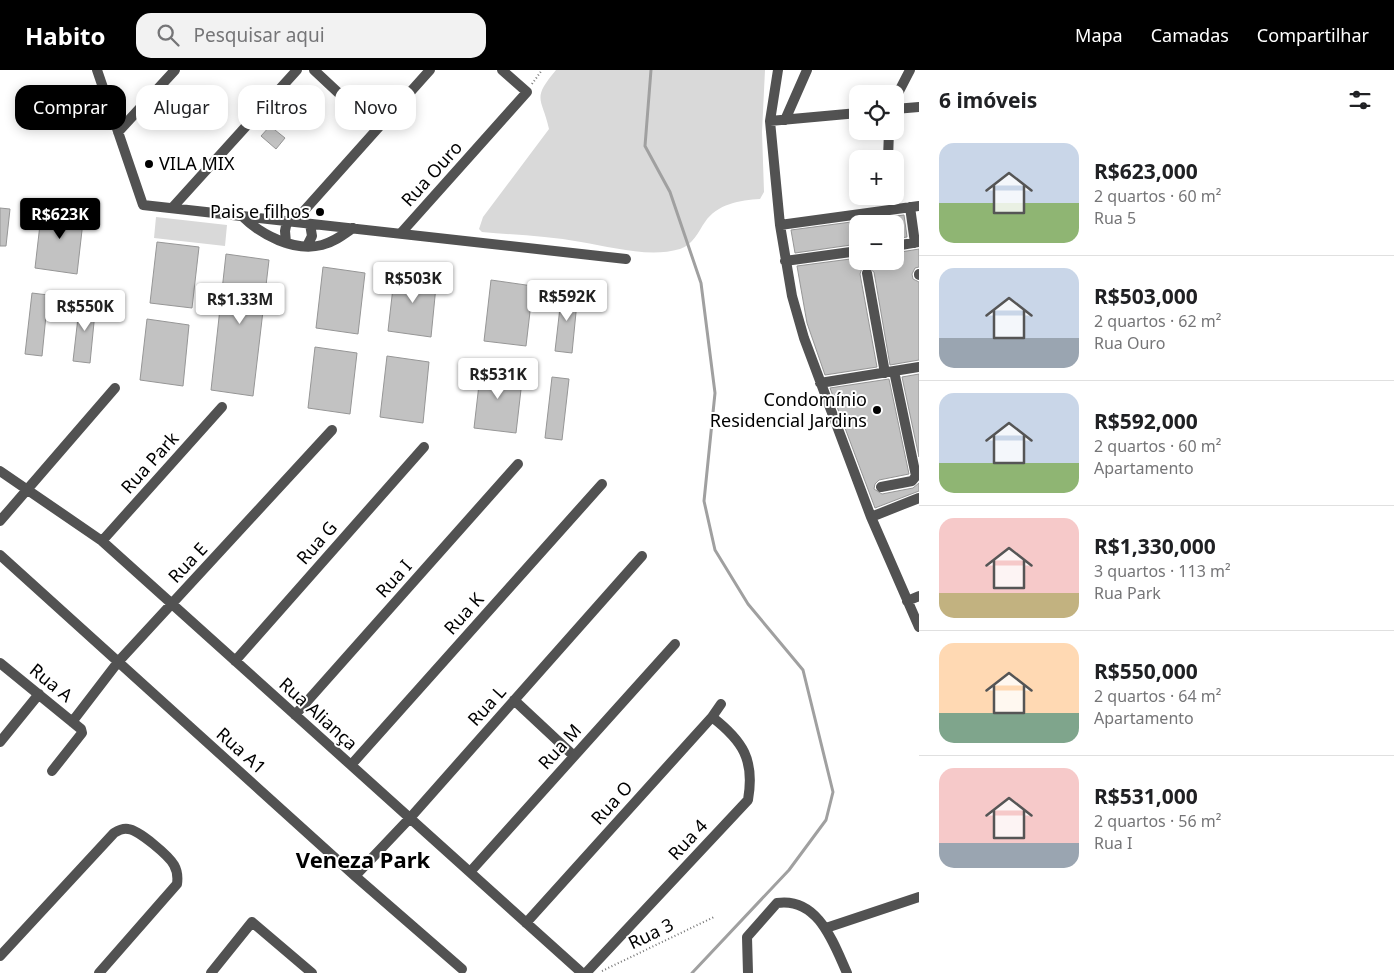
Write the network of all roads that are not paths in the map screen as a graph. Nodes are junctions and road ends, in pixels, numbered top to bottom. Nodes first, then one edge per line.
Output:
1 (97, 70) edge
2 (175, 70) edge
3 (297, 70) edge
4 (314, 70) edge
5 (430, 70) edge
6 (502, 70) edge
7 (778, 70) edge
8 (807, 70) edge
9 (910, 70) edge
10 (902, 85) edge
11 (416, 86) edge
12 (335, 90) edge
13 (919, 107) edge
14 (904, 108) edge
15 (849, 114) edge
16 (785, 120) junction
17 (770, 121) junction
18 (376, 130) edge
19 (118, 132) junction
20 (914, 207) edge
21 (172, 208) junction
22 (242, 216) junction
23 (291, 221) junction
24 (310, 224) junction
25 (780, 225) junction
26 (353, 228) junction
27 (401, 233) junction
28 (286, 243) junction
29 (917, 243) edge
30 (904, 245) edge
31 (308, 246) junction
32 (849, 252) edge
33 (626, 259) dead end
34 (785, 261) junction
35 (867, 273) dead end
36 (919, 367) edge
37 (890, 372) junction
38 (820, 383) junction
39 (115, 388) dead end
40 (222, 407) dead end
41 (332, 430) dead end
42 (424, 447) dead end
43 (518, 464) dead end
44 (916, 464) edge
45 (0, 470) edge
46 (602, 484) dead end
47 (881, 488) dead end
48 (26, 489) junction
49 (919, 498) edge
50 (870, 517) junction
51 (0, 521) edge
52 (102, 541) junction
53 (0, 555) edge
54 (642, 556) dead end
55 (919, 596) edge
56 (907, 602) junction
57 (172, 604) junction
58 (919, 626) edge
59 (675, 644) dead end
60 (235, 661) junction
61 (118, 662) junction
62 (0, 663) edge
63 (39, 694) junction
64 (514, 700) junction
65 (721, 704) dead end
66 (295, 714) junction
67 (712, 717) junction
68 (72, 722) junction
69 (0, 742) edge
70 (574, 756) junction
71 (351, 765) junction
72 (52, 771) dead end
73 (410, 818) junction
74 (470, 872) junction
75 (355, 876) junction
76 (919, 897) edge
77 (526, 922) junction
78 (826, 928) junction
79 (0, 956) edge
80 (462, 970) dead end
81 (99, 973) edge
82 (211, 973) edge
83 (312, 973) edge
84 (582, 973) edge
85 (586, 973) edge
86 (748, 973) edge
87 (847, 973) edge

1 - 19 street
2 - 19 street
3 - 21 street
4 - 12 street
5 - 11 street
6 - 27 street, Rua Ouro
7 - 17 street
8 - 16 street
9 - 10 street
13 - 14 street
15 - 16 street
16 - 17 street
17 - 25 street
18 - 23 street
19 - 21 street
20 - 25 street
20 - 29 street
21 - 22 street
22 - 23 street
22 - 28 street
23 - 24 street
23 - 28 street
24 - 26 street
24 - 31 street
25 - 34 street
26 - 27 street
26 - 31 street
27 - 33 street
28 - 31 street
29 - 30 street
32 - 34 street
34 - 38 street
35 - 37 street
36 - 37 street
37 - 38 street
37 - 44 street
38 - 50 street
39 - 48 street
40 - 52 street, Rua Park
41 - 57 street, Rua E
42 - 60 street, Rua G
43 - 66 street, Rua I
44 - 47 street
45 - 48 street, Rua Aliança
46 - 71 street, Rua K
48 - 51 street
48 - 52 street, Rua Aliança
49 - 50 street
50 - 56 street
52 - 57 street, Rua Aliança
53 - 61 street, Rua A1
54 - 64 street, Rua L
55 - 56 street
56 - 58 street
57 - 60 street, Rua Aliança
57 - 61 street, Rua E
59 - 70 street, Rua M
60 - 66 street, Rua Aliança
61 - 68 street, Rua E
61 - 75 street, Rua A1
62 - 63 street, Rua A
63 - 68 street, Rua A
63 - 69 street
64 - 70 street
64 - 73 street, Rua L
65 - 67 street, Rua O
66 - 71 street, Rua Aliança
67 - 77 street, Rua O
67 - 85 street, Rua 4
68 - 72 street, Rua A
70 - 74 street, Rua M
71 - 73 street, Rua Aliança
73 - 74 street, Rua Aliança
73 - 75 street, Rua L
74 - 77 street, Rua Aliança
75 - 80 street, Rua A1
76 - 78 street
77 - 84 street, Rua Aliança
78 - 86 street
78 - 87 street
79 - 81 street
82 - 83 street

